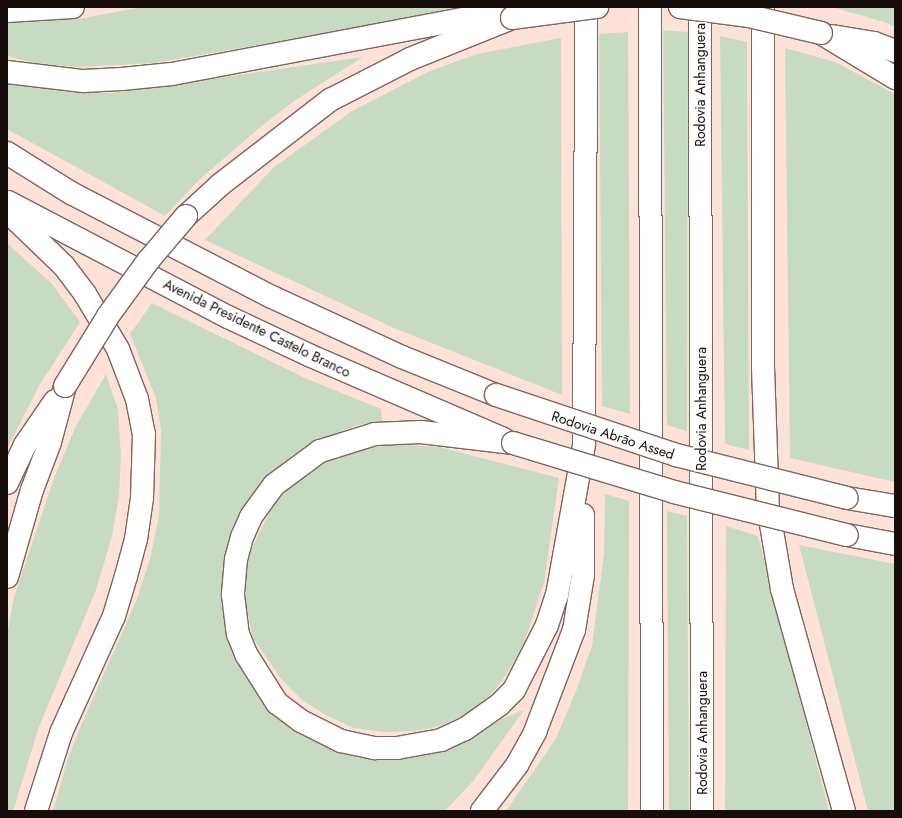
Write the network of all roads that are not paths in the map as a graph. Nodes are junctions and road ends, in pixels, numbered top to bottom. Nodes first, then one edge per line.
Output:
1 (73, 7) edge
2 (586, 7) edge
3 (597, 7) edge
4 (650, 7) edge
5 (680, 7) edge
6 (700, 7) edge
7 (763, 7) edge
8 (7, 11) edge
9 (512, 18) junction
10 (821, 34) junction
11 (895, 51) edge
12 (7, 72) edge
13 (895, 78) edge
14 (7, 152) edge
15 (7, 202) edge
16 (7, 211) edge
17 (65, 386) junction
18 (513, 443) junction
19 (584, 445) junction
20 (7, 483) edge
21 (895, 506) edge
22 (895, 544) edge
23 (7, 577) edge
24 (36, 811) edge
25 (482, 811) edge
26 (652, 811) edge
27 (702, 811) edge
28 (844, 811) edge

1 - 8 main road
2 - 19 main road
3 - 9 main road, bridge
4 - 26 main road
5 - 10 main road, bridge
6 - 27 main road, Rodovia Anhanguera
7 - 28 main road
9 - 12 main road
9 - 17 main road, bridge
10 - 11 main road
10 - 13 main road
14 - 21 main road, Rodovia Abrão Assed, bridge
15 - 18 main road, Avenida Presidente Castelo Branco
16 - 24 main road
17 - 20 main road
17 - 23 main road
18 - 19 main road
18 - 22 main road, bridge
19 - 25 main road

